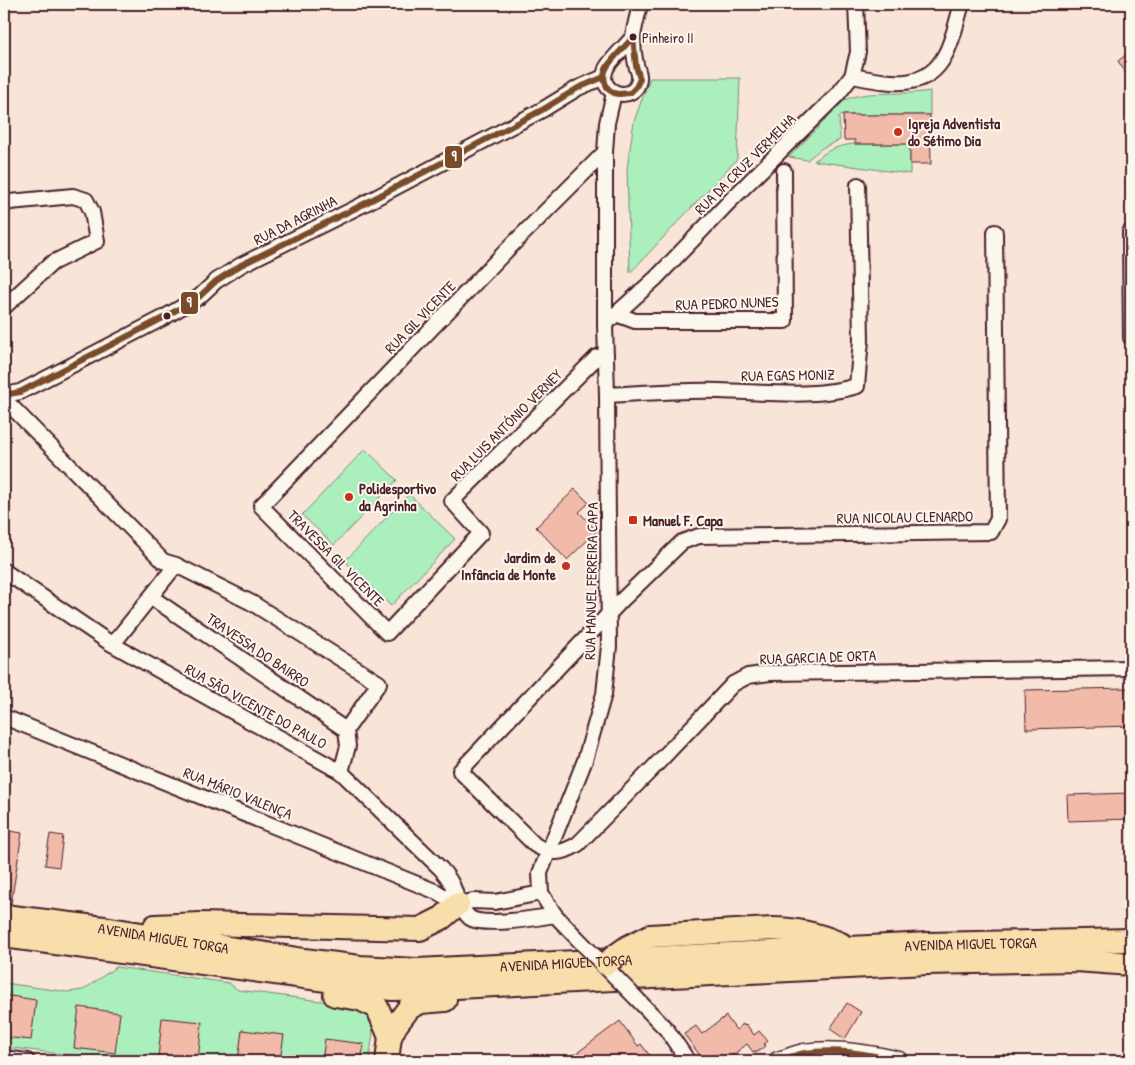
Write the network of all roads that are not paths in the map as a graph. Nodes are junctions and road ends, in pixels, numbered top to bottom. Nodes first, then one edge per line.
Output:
1 (640, 4) edge
2 (856, 4) edge
3 (962, 4) edge
4 (633, 37) junction
5 (612, 61) junction
6 (636, 66) junction
7 (852, 76) junction
8 (604, 77) junction
9 (614, 93) junction
10 (605, 152) junction
11 (784, 171) dead end
12 (858, 184) dead end
13 (4, 205) edge
14 (995, 232) dead end
15 (1130, 232) dead end
16 (4, 307) edge
17 (610, 319) junction
18 (1131, 338) edge
19 (606, 355) junction
20 (4, 395) edge
21 (607, 395) junction
22 (4, 399) edge
23 (261, 506) joint
24 (176, 565) junction
25 (4, 571) edge
26 (151, 597) junction
27 (609, 613) junction
28 (388, 633) joint
29 (113, 644) junction
30 (1131, 668) edge
31 (4, 717) edge
32 (346, 730) junction
33 (341, 772) junction
34 (548, 853) junction
35 (541, 892) junction
36 (458, 904) junction
37 (4, 916) edge
38 (555, 916) junction
39 (104, 928) junction
40 (4, 936) edge
41 (1131, 940) edge
42 (851, 948) junction
43 (609, 962) junction
44 (1131, 964) edge
45 (244, 970) junction
46 (519, 984) junction
47 (390, 1037) junction
48 (4, 1058) edge
49 (27, 1061) edge
50 (387, 1061) edge
51 (688, 1061) edge
52 (778, 1061) edge
53 (900, 1061) edge

1 - 4 street
2 - 7 street, RUA DA CRUZ VERMELHA
3 - 7 street
4 - 5 street
4 - 6 street
5 - 6 street
5 - 8 street
6 - 9 street
7 - 17 street, RUA DA CRUZ VERMELHA
8 - 9 street
8 - 20 street, RUA DA AGRINHA
9 - 10 street, RUA MANUEL FERREIRA CAPA
10 - 17 street, RUA MANUEL FERREIRA CAPA
10 - 23 street, RUA GIL VICENTE
11 - 17 street, RUA PEDRO NUNES
12 - 21 street, RUA EGAS MONIZ
13 - 16 street
14 - 27 street, RUA NICOLAU CLENARDO
15 - 18 street
17 - 19 street, RUA MANUEL FERREIRA CAPA
19 - 21 street, RUA MANUEL FERREIRA CAPA
19 - 28 street, RUA LUIS ANTÓNIO VERNEY
21 - 27 street, RUA MANUEL FERREIRA CAPA
22 - 24 street
23 - 28 street, TRAVESSA GIL VICENTE
24 - 26 street
24 - 32 street
25 - 29 street, RUA SÃO VICENTE DO PAULO
26 - 29 street
26 - 32 street, TRAVESSA DO BAIRRO
27 - 34 street, RUA MANUEL FERREIRA CAPA
27 - 34 street
29 - 33 street, RUA SÃO VICENTE DO PAULO
30 - 34 street, RUA GARCIA DE ORTA
31 - 36 street, RUA MÁRIO VALENÇA
32 - 33 street
33 - 36 street, RUA SÃO VICENTE DO PAULO
34 - 35 street, RUA MANUEL FERREIRA CAPA
35 - 36 street
35 - 38 street
36 - 38 street, RUA MÁRIO VALENÇA
36 - 39 highway
37 - 39 highway, AVENIDA MIGUEL TORGA
38 - 43 street, bridge
39 - 42 highway, AVENIDA MIGUEL TORGA
40 - 45 highway, AVENIDA MIGUEL TORGA
41 - 42 highway, AVENIDA MIGUEL TORGA
42 - 43 highway
43 - 51 street, bridge
44 - 46 highway, AVENIDA MIGUEL TORGA
45 - 46 highway, AVENIDA MIGUEL TORGA
45 - 47 highway
46 - 47 highway
47 - 50 highway
48 - 49 street
52 - 53 street

